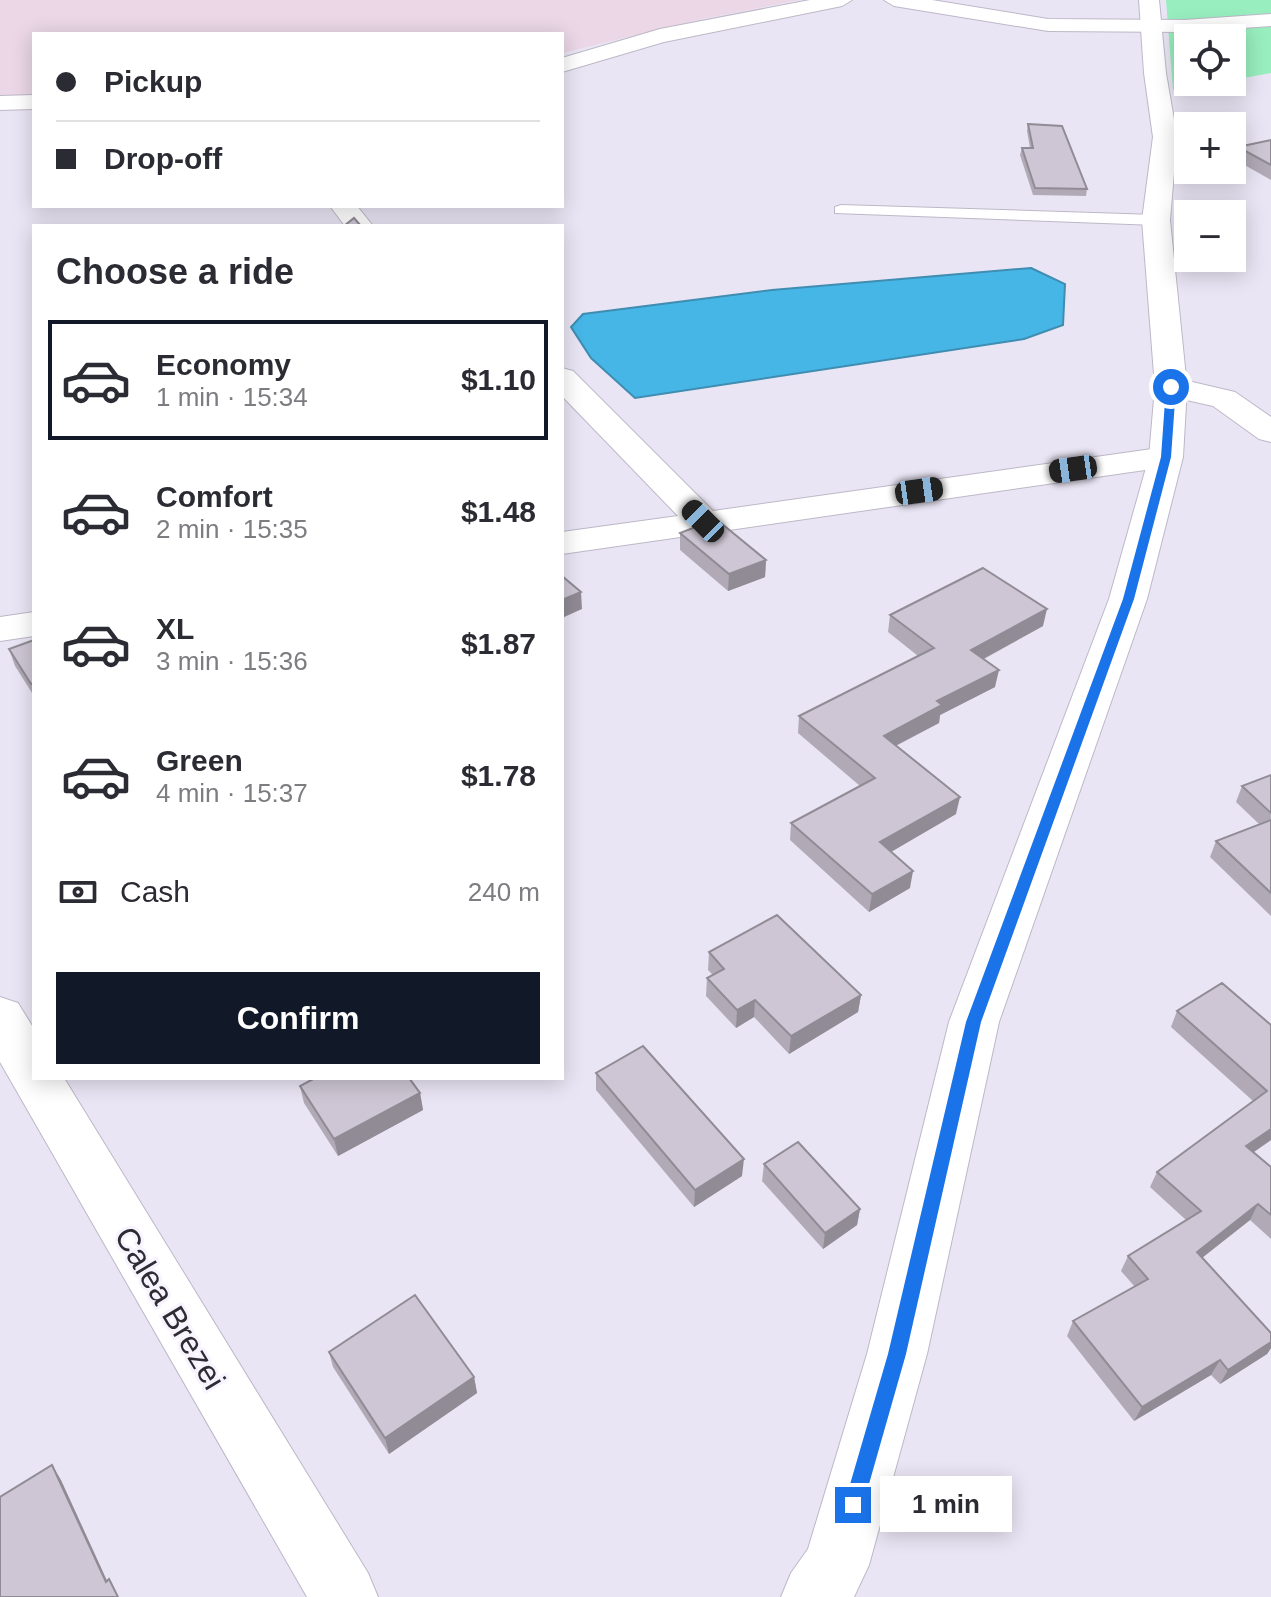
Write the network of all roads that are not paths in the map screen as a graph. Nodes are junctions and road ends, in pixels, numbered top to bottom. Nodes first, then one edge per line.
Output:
1 (842, 0) edge
2 (894, 0) edge
3 (1150, 13) edge
4 (1271, 20) edge
5 (564, 64) edge
6 (32, 102) edge
7 (0, 103) edge
8 (345, 208) edge
9 (841, 210) dead end
10 (1156, 220) junction
11 (357, 224) edge
12 (564, 380) edge
13 (1171, 387) junction
14 (1271, 432) edge
15 (1166, 457) junction
16 (703, 521) junction
17 (564, 543) edge
18 (32, 624) edge
19 (0, 629) edge
20 (0, 1017) edge
21 (32, 1071) edge
22 (37, 1080) edge
23 (344, 1597) edge
24 (815, 1597) edge

1 - 5 street
2 - 3 street
3 - 4 street
3 - 10 street
6 - 7 street
8 - 11 street
9 - 10 lane
10 - 13 street
12 - 16 street
13 - 14 street
13 - 15 street
15 - 16 street
15 - 24 street
16 - 17 street
18 - 19 street
20 - 21 street, Calea Brezei
22 - 23 street, Calea Brezei

